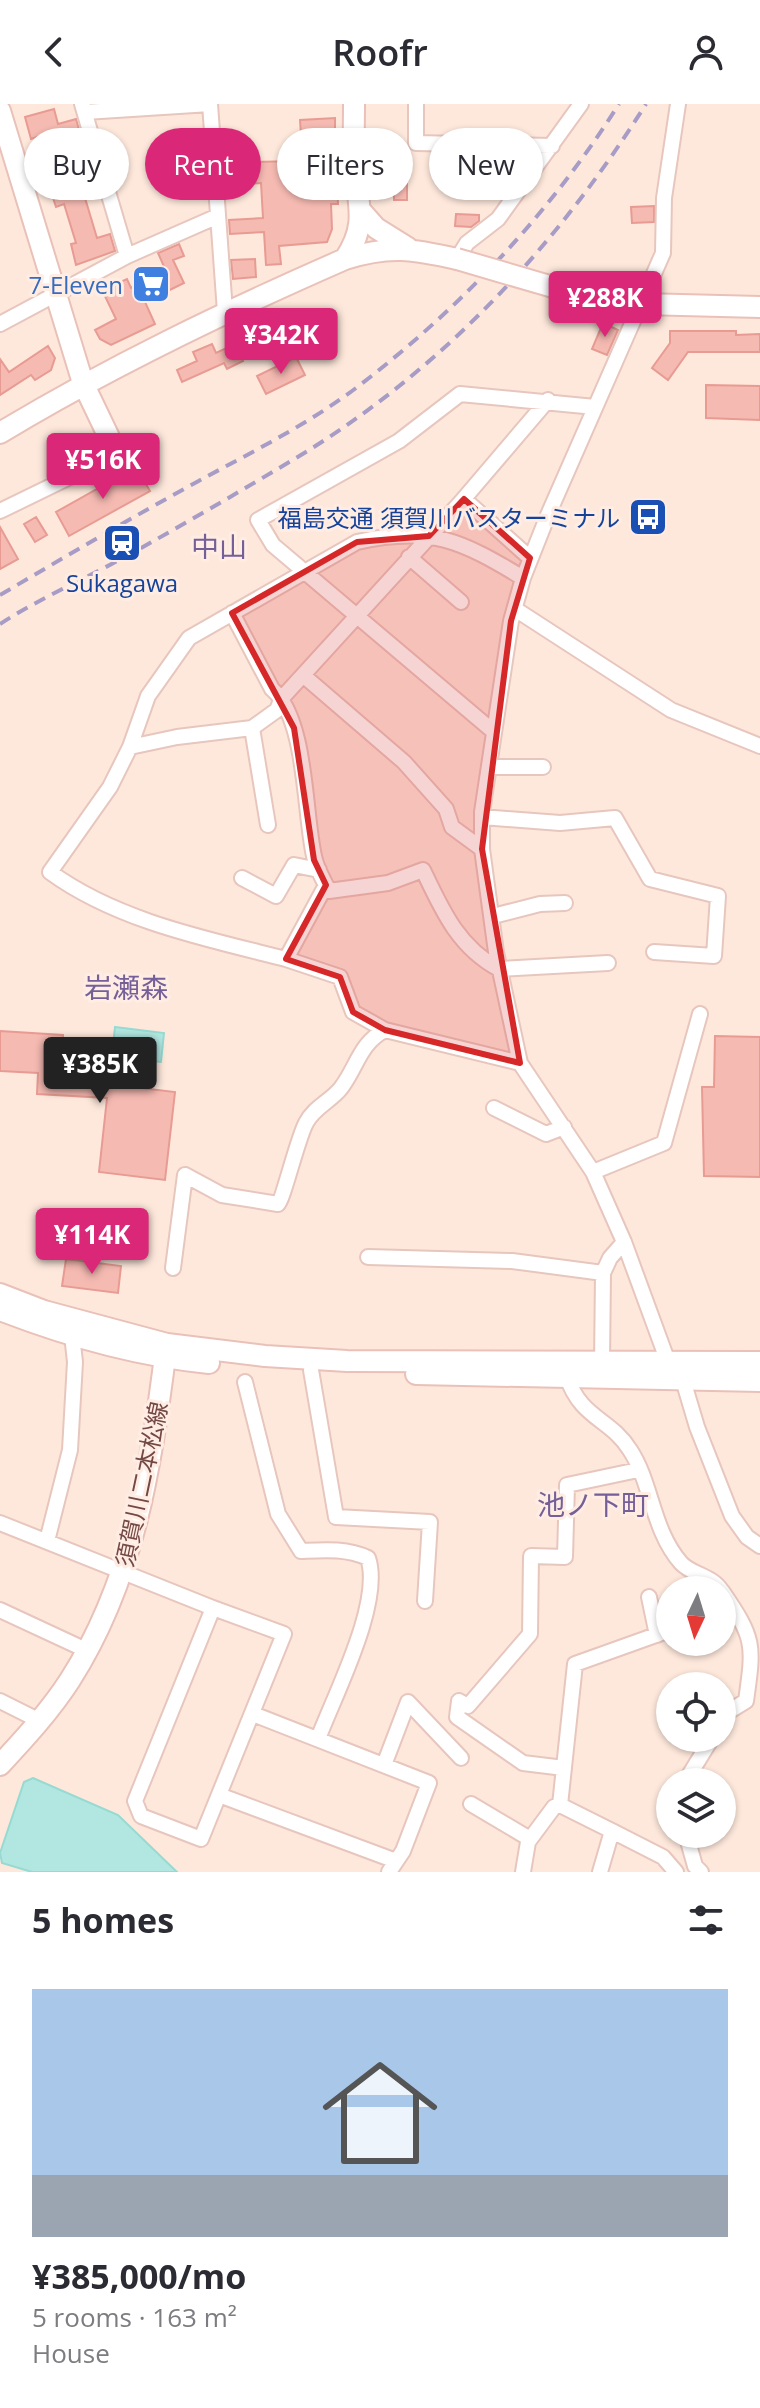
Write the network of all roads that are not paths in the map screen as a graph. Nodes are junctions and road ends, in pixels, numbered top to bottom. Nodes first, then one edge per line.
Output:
1 (12, 104) edge
2 (210, 104) edge
3 (354, 104) edge
4 (416, 104) edge
5 (581, 104) edge
6 (678, 104) edge
7 (83, 108) edge
8 (0, 109) edge
9 (552, 146) junction
10 (361, 211) junction
11 (218, 216) junction
12 (408, 248) junction
13 (127, 256) junction
14 (345, 259) junction
15 (457, 259) junction
16 (55, 293) junction
17 (642, 304) junction
18 (760, 307) edge
19 (225, 312) junction
20 (0, 324) edge
21 (83, 383) junction
22 (548, 400) junction
23 (595, 407) junction
24 (0, 433) edge
25 (117, 454) joint
26 (464, 499) junction
27 (0, 511) edge
28 (429, 536) junction
29 (409, 557) junction
30 (530, 558) junction
31 (304, 571) junction
32 (523, 578) junction
33 (461, 602) dead end
34 (515, 609) junction
35 (232, 613) junction
36 (356, 615) junction
37 (304, 676) junction
38 (282, 698) junction
39 (252, 728) junction
40 (494, 732) junction
41 (760, 746) edge
42 (130, 747) junction
43 (489, 767) junction
44 (543, 767) dead end
45 (482, 817) junction
46 (268, 825) dead end
47 (482, 849) junction
48 (319, 870) junction
49 (242, 878) dead end
50 (326, 885) junction
51 (565, 903) dead end
52 (493, 916) junction
53 (654, 952) dead end
54 (286, 959) junction
55 (608, 963) dead end
56 (499, 969) junction
57 (700, 1014) dead end
58 (385, 1030) junction
59 (520, 1063) junction
60 (494, 1108) dead end
61 (564, 1127) junction
62 (593, 1172) junction
63 (624, 1242) junction
64 (368, 1257) dead end
65 (173, 1268) dead end
66 (603, 1273) junction
67 (0, 1294) edge
68 (0, 1310) edge
69 (72, 1335) junction
70 (166, 1352) junction
71 (668, 1362) junction
72 (760, 1362) edge
73 (602, 1364) junction
74 (311, 1370) junction
75 (760, 1370) edge
76 (567, 1377) junction
77 (683, 1380) junction
78 (760, 1381) edge
79 (245, 1382) dead end
80 (638, 1470) junction
81 (0, 1523) edge
82 (47, 1541) junction
83 (760, 1546) edge
84 (124, 1572) junction
85 (708, 1576) edge
86 (649, 1597) dead end
87 (425, 1601) dead end
88 (213, 1608) junction
89 (0, 1610) edge
90 (656, 1614) edge
91 (736, 1619) edge
92 (656, 1635) edge
93 (86, 1650) junction
94 (0, 1701) edge
95 (746, 1701) junction
96 (736, 1707) edge
97 (760, 1710) edge
98 (253, 1714) junction
99 (40, 1721) junction
100 (318, 1739) junction
101 (461, 1758) dead end
102 (0, 1765) edge
103 (384, 1765) junction
104 (564, 1768) junction
105 (219, 1795) junction
106 (471, 1804) dead end
107 (560, 1805) junction
108 (612, 1831) junction
109 (530, 1839) junction
110 (690, 1848) edge
111 (392, 1866) edge
112 (523, 1872) edge
113 (600, 1872) edge
114 (676, 1872) edge
115 (701, 1872) edge

1 - 8 street
2 - 7 street
2 - 11 street
3 - 10 street
4 - 9 street
5 - 9 street
6 - 17 street
7 - 13 street
8 - 16 street
9 - 15 street
10 - 12 street
10 - 14 street
11 - 13 street
11 - 19 street
12 - 14 street
12 - 15 street
13 - 16 street
14 - 19 street
15 - 17 street, bridge
16 - 20 street
16 - 21 street
17 - 18 street
17 - 23 street
19 - 21 street
21 - 24 street
21 - 25 street
22 - 23 street
22 - 26 street
22 - 31 street
23 - 30 street
25 - 27 street
26 - 28 street
26 - 30 street
28 - 29 street
28 - 31 street
28 - 32 street
29 - 33 street
29 - 36 street
30 - 32 street
31 - 35 street
31 - 36 street
32 - 34 street
34 - 40 street
34 - 41 street
35 - 38 street
35 - 42 street
36 - 37 street
36 - 40 street
37 - 38 street
37 - 47 street
38 - 39 street
38 - 48 street
39 - 42 street
39 - 46 street
40 - 43 street
42 - 54 street
43 - 44 street
43 - 45 street
45 - 47 street
45 - 53 street
47 - 52 street
48 - 49 street
48 - 50 street
50 - 54 street
50 - 56 street
51 - 52 street
52 - 56 street
54 - 58 street
55 - 56 street
56 - 59 street
57 - 62 street
58 - 59 street
58 - 65 street
59 - 61 street
60 - 61 street
61 - 62 street
62 - 63 street
63 - 66 street
63 - 71 street
64 - 66 street
66 - 73 street
67 - 70 street
68 - 69 street
69 - 70 street
69 - 82 street
70 - 73 street
70 - 74 street
70 - 84 street, 須賀川二本松線
71 - 72 street
71 - 73 street
71 - 75 street
71 - 77 street
74 - 76 street
74 - 87 street
76 - 77 street
76 - 80 street
77 - 78 street
77 - 83 street
79 - 100 street
80 - 85 street
80 - 104 street
81 - 82 street
82 - 84 street
84 - 88 street
84 - 93 street, 須賀川二本松線
86 - 90 street
88 - 98 street
88 - 105 street
89 - 93 street
91 - 95 street
92 - 104 street
93 - 99 street, 須賀川二本松線
94 - 99 street
95 - 96 street
95 - 97 street
98 - 100 street
98 - 105 street
99 - 102 street, 須賀川二本松線
100 - 103 street
101 - 103 street
103 - 111 street
104 - 107 street
105 - 111 street
106 - 109 street
107 - 108 street
107 - 109 street
108 - 113 street
108 - 114 street
109 - 112 street
110 - 115 street

